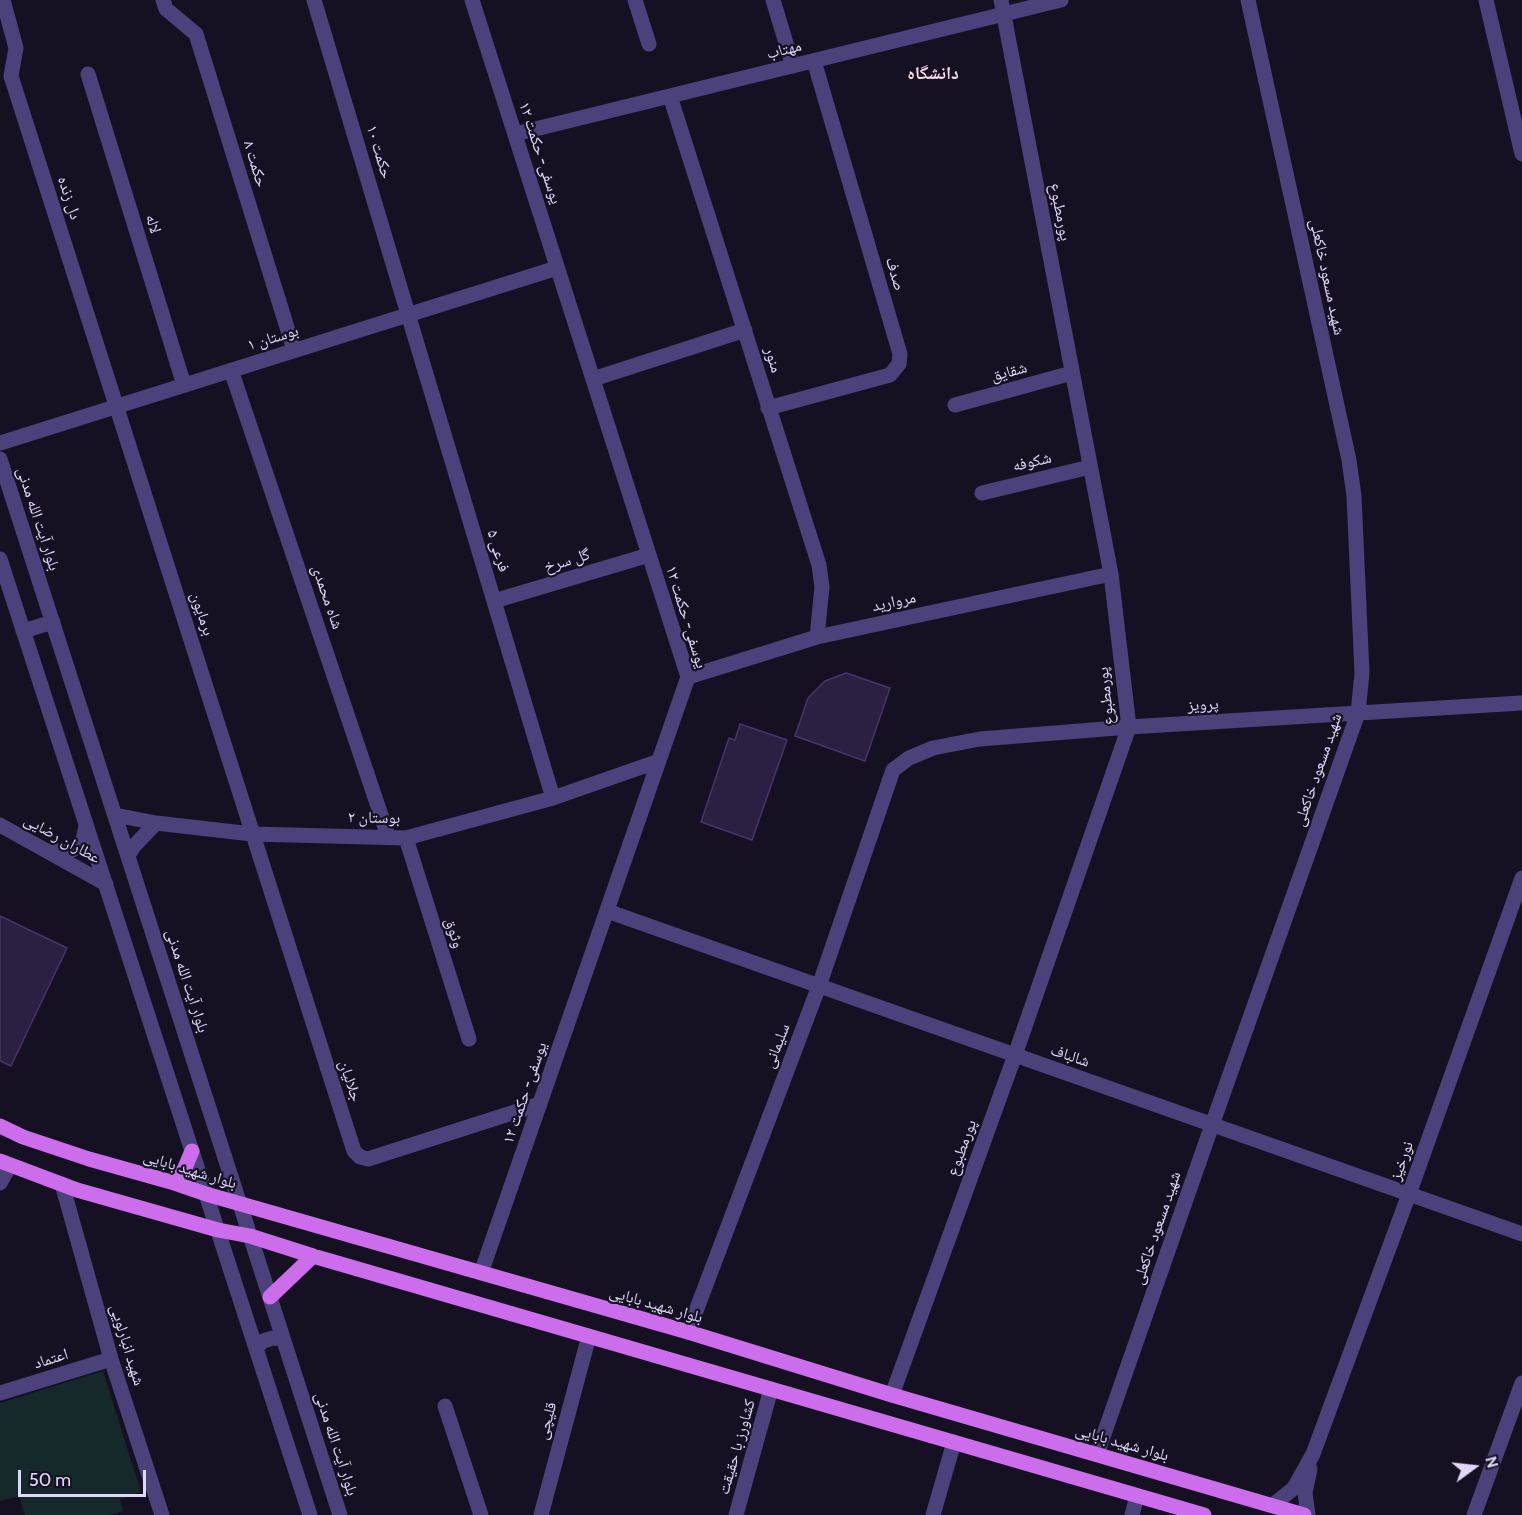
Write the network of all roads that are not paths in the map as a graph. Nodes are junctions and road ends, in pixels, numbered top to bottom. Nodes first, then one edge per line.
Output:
1 (3, 0) edge
2 (163, 0) edge
3 (472, 0) edge
4 (635, 0) edge
5 (773, 0) edge
6 (1061, 0) edge
7 (1248, 0) edge
8 (1486, 0) edge
9 (318, 1) edge
10 (1003, 7) edge
11 (650, 44) dead end
12 (814, 61) junction
13 (793, 66) junction
14 (88, 74) dead end
15 (670, 96) junction
16 (515, 134) junction
17 (1522, 154) edge
18 (557, 268) junction
19 (409, 314) junction
20 (745, 330) junction
21 (294, 350) junction
22 (231, 370) junction
23 (1072, 373) junction
24 (593, 379) junction
25 (184, 385) junction
26 (955, 405) dead end
27 (117, 406) junction
28 (768, 408) junction
29 (0, 443) edge
30 (0, 459) edge
31 (1090, 467) junction
32 (981, 493) dead end
33 (649, 555) junction
34 (0, 559) edge
35 (1111, 574) junction
36 (495, 601) junction
37 (52, 622) junction
38 (23, 631) junction
39 (817, 638) junction
40 (688, 677) junction
41 (1522, 703) edge
42 (1358, 713) junction
43 (1129, 727) junction
44 (659, 761) junction
45 (893, 770) joint
46 (553, 798) junction
47 (115, 815) junction
48 (156, 823) junction
49 (86, 824) junction
50 (0, 825) edge
51 (252, 834) junction
52 (388, 836) junction
53 (406, 838) junction
54 (45, 851) junction
55 (128, 855) junction
56 (1522, 878) edge
57 (106, 884) junction
58 (607, 911) junction
59 (819, 986) junction
60 (469, 1039) dead end
61 (1015, 1055) junction
62 (205, 1096) junction
63 (177, 1104) junction
64 (540, 1104) junction
65 (1212, 1125) junction
66 (0, 1126) edge
67 (192, 1151) junction
68 (5, 1163) edge
69 (171, 1182) junction
70 (0, 1183) edge
71 (62, 1184) junction
72 (206, 1194) junction
73 (1409, 1194) junction
74 (240, 1203) junction
75 (218, 1230) junction
76 (1522, 1234) edge
77 (250, 1236) junction
78 (313, 1256) junction
79 (481, 1273) junction
80 (270, 1297) junction
81 (688, 1332) junction
82 (589, 1336) junction
83 (284, 1339) junction
84 (256, 1348) junction
85 (111, 1359) junction
86 (1522, 1383) edge
87 (771, 1389) junction
88 (0, 1393) edge
89 (891, 1395) junction
90 (445, 1406) dead end
91 (954, 1442) junction
92 (1097, 1454) junction
93 (1312, 1454) junction
94 (1137, 1496) junction
95 (1273, 1505) junction
96 (162, 1515) edge
97 (310, 1515) edge
98 (340, 1515) edge
99 (481, 1515) edge
100 (541, 1515) edge
101 (736, 1515) edge
102 (933, 1515) edge
103 (1132, 1515) edge
104 (1204, 1515) edge
105 (1306, 1515) edge
106 (1474, 1515) edge

1 - 27 street, دل زنده
2 - 21 street, حکمت ۸
3 - 16 street, یوسفی- حکمت ۱۲
4 - 11 street
5 - 13 street
6 - 10 street, مهتاب
7 - 42 street, شهید مسعود خاکعلی
8 - 17 street
9 - 19 street, حکمت ۱۰
10 - 12 street, مهتاب
10 - 23 street, پورمطبوع
12 - 13 street, مهتاب
12 - 28 street, صدف
13 - 15 street, مهتاب
14 - 25 street, لاله
15 - 16 street, مهتاب
15 - 20 street, منور
16 - 18 street, یوسفی- حکمت ۱۲
18 - 19 street, بوستان ۱
18 - 24 street, یوسفی- حکمت ۱۲
19 - 21 street, بوستان ۱
19 - 36 street, فرعی ۵
20 - 24 street
20 - 28 street, منور
21 - 22 street, بوستان ۱
22 - 25 street, بوستان ۱
22 - 52 street, شاه محمدی
23 - 26 street, شقایق
23 - 31 street, پورمطبوع
24 - 33 street, یوسفی- حکمت ۱۲
25 - 27 street, بوستان ۱
27 - 29 street, بوستان ۱
27 - 51 street, برمایون
28 - 39 street, منور
30 - 37 street, بلوار آیت الله مدنی
31 - 32 street, شکوفه
31 - 35 street, پورمطبوع
33 - 36 street, گل سرخ
33 - 40 street, یوسفی- حکمت ۱۲
34 - 38 street
35 - 39 street, مروارید
35 - 43 street, پورمطبوع
36 - 46 street, فرعی ۵
37 - 38 street
37 - 47 street, بلوار آیت الله مدنی
38 - 49 street
39 - 40 street, مروارید
40 - 44 street, یوسفی- حکمت ۱۲
41 - 42 street, پرویز
42 - 43 street, پرویز
42 - 65 street, شهید مسعود خاکعلی
43 - 45 street, پرویز
43 - 61 street, پورمطبوع
44 - 46 street, بوستان ۲
44 - 58 street, یوسفی- حکمت ۱۲
45 - 59 street, سلیمانی
46 - 53 street, بوستان ۲
47 - 48 street, بوستان ۲
47 - 55 street, بلوار آیت الله مدنی
48 - 51 street, بوستان ۲
48 - 55 street
49 - 54 street
49 - 57 street
50 - 54 street, عطاران رضایی
51 - 52 street, بوستان ۲
51 - 64 street, جلالیان
52 - 53 street, بوستان ۲
53 - 60 street, وثوق
54 - 57 street, عطاران رضایی
55 - 62 street, بلوار آیت الله مدنی
56 - 73 street, نورخیز
57 - 63 street
58 - 59 street, شالباف
58 - 64 street, یوسفی- حکمت ۱۲
59 - 61 street, شالباف
59 - 81 street, سلیمانی
61 - 65 street, شالباف
61 - 89 street, پورمطبوع
62 - 63 street
62 - 74 street, بلوار آیت الله مدنی
63 - 67 street
64 - 79 street, یوسفی- حکمت ۱۲
65 - 73 street, شالباف
65 - 92 street, شهید مسعود خاکعلی
66 - 69 main road, بلوار شهید بابایی
67 - 69 main road
67 - 72 street
68 - 70 street
68 - 71 main road
69 - 72 main road, بلوار شهید بابایی
71 - 75 main road
71 - 85 street, شهید انبارلویی
72 - 74 main road, بلوار شهید بابایی
72 - 75 street
73 - 76 street, شالباف
73 - 93 street, نورخیز
74 - 77 street, بلوار آیت الله مدنی
74 - 79 main road, بلوار شهید بابایی
75 - 77 main road
75 - 84 street
77 - 78 main road
77 - 80 street, بلوار آیت الله مدنی
78 - 80 main road
78 - 82 main road
79 - 81 main road, بلوار شهید بابایی
80 - 83 street, بلوار آیت الله مدنی
81 - 89 main road, بلوار شهید بابایی
82 - 87 main road
82 - 100 street, قلیچی
83 - 84 street
83 - 98 street, بلوار آیت الله مدنی
84 - 97 street
85 - 88 street, اعتماد
85 - 96 street, شهید انبارلویی
86 - 106 street
87 - 91 main road
87 - 101 street, کشاورز با حقیقت
89 - 92 main road, بلوار شهید بابایی
90 - 99 street
91 - 94 main road
91 - 102 street
92 - 95 main road, بلوار شهید بابایی
93 - 95 street
93 - 105 street
94 - 103 street
94 - 104 main road
95 - 105 main road, بلوار شهید بابایی

